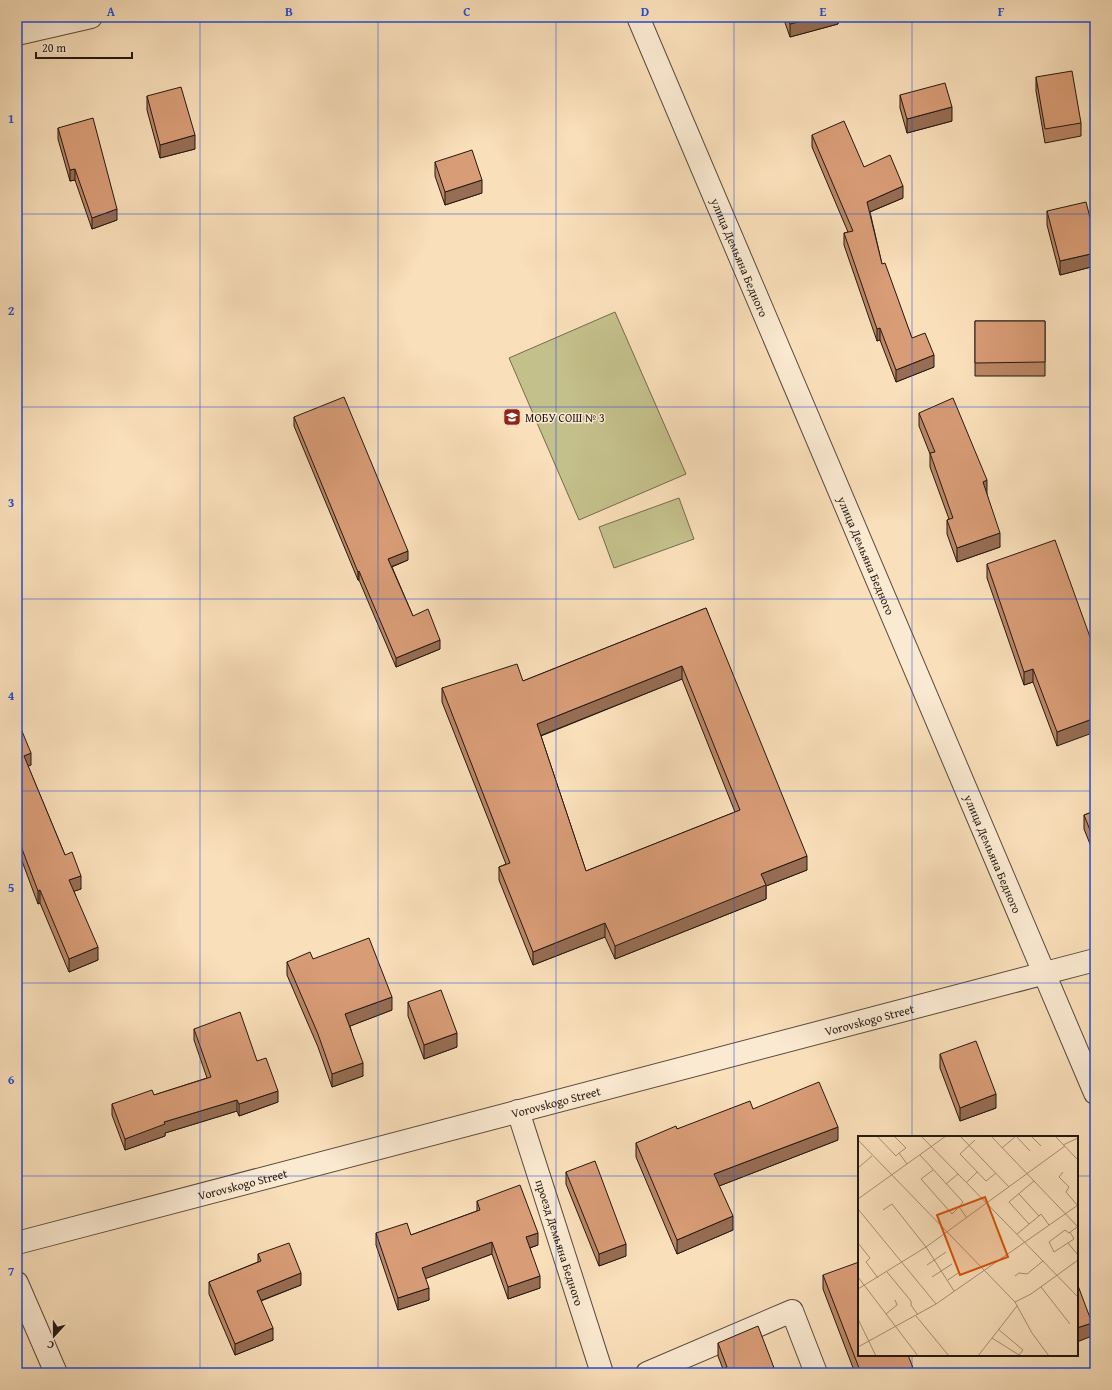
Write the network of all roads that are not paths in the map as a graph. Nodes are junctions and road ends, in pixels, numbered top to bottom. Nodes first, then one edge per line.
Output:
1 (91, 17) edge
2 (638, 17) edge
3 (17, 34) edge
4 (1095, 960) edge
5 (1043, 973) junction
6 (1095, 1093) edge
7 (518, 1111) junction
8 (17, 1243) edge
9 (17, 1283) edge
10 (56, 1373) edge
11 (602, 1373) edge
12 (647, 1373) edge
13 (816, 1373) edge

1 - 3 street
2 - 5 street, улица Демьяна Бедного
4 - 5 street, Vorovskogo Street
5 - 6 street, улица Демьяна Бедного
5 - 7 street, Vorovskogo Street
7 - 8 street, Vorovskogo Street
7 - 11 street, проезд Демьяна Бедного
9 - 10 street
12 - 13 street

